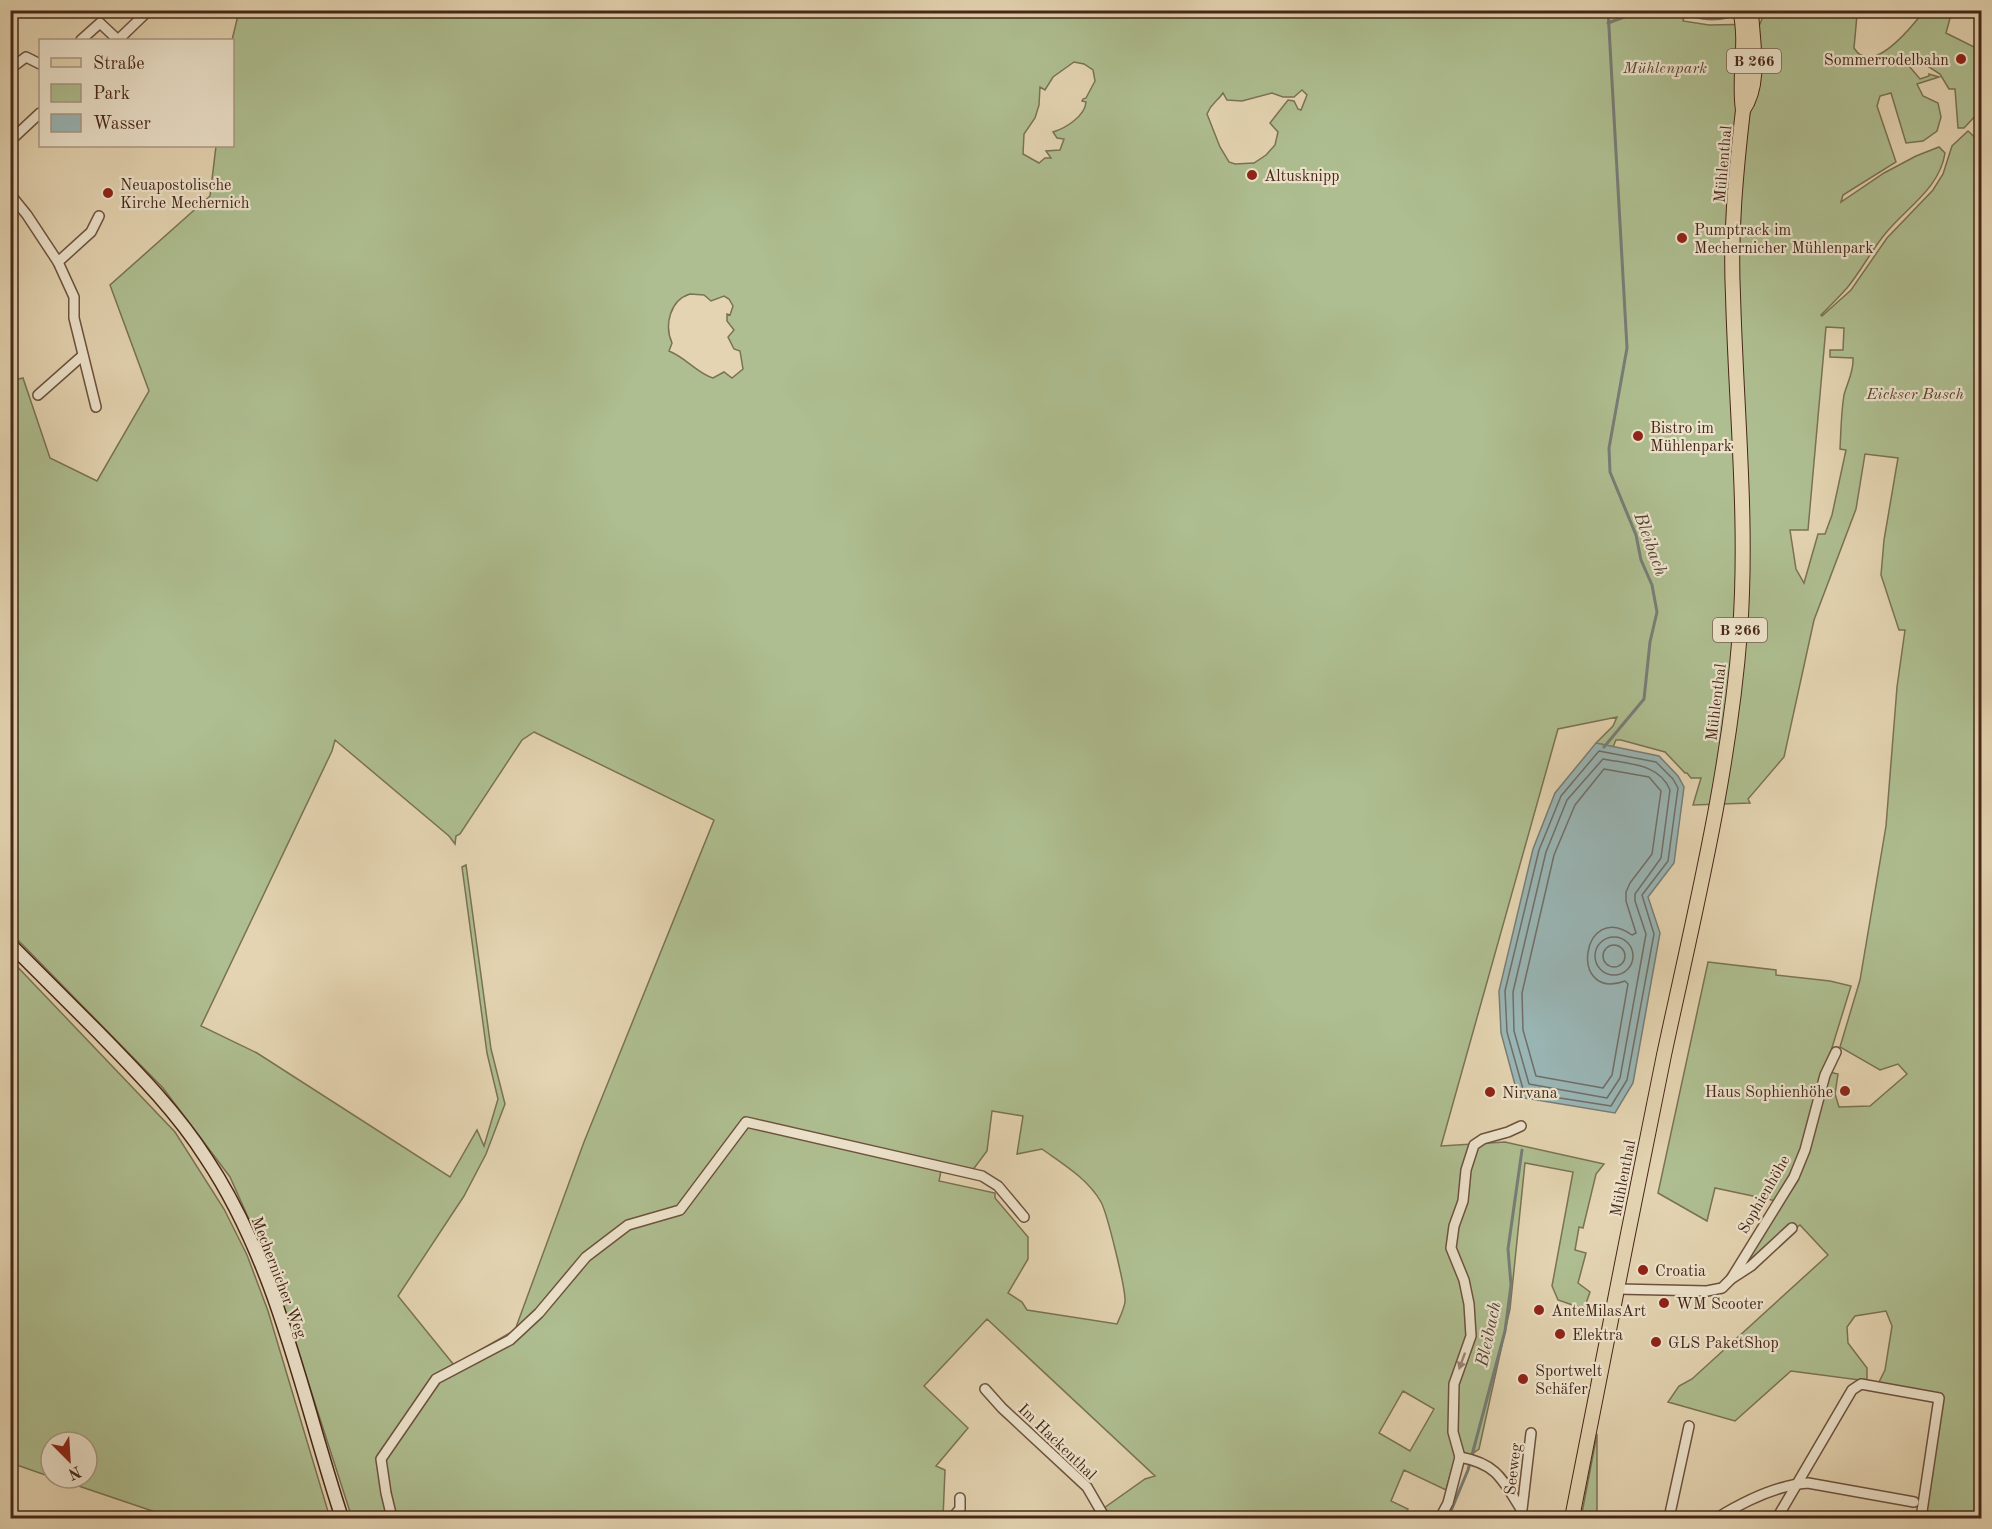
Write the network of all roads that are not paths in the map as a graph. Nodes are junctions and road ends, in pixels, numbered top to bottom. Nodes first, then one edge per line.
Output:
1 (149, 10) edge
2 (1740, 10) edge
3 (1751, 10) edge
4 (82, 39) edge
5 (117, 39) edge
6 (119, 39) edge
7 (39, 64) edge
8 (10, 69) edge
9 (1743, 110) junction
10 (39, 114) edge
11 (10, 141) edge
12 (10, 194) edge
13 (99, 216) dead end
14 (58, 262) junction
15 (82, 356) junction
16 (38, 395) dead end
17 (96, 407) dead end
18 (10, 944) edge
19 (1836, 1052) dead end
20 (1521, 1126) dead end
21 (1024, 1217) dead end
22 (1792, 1228) dead end
23 (1731, 1279) junction
24 (1618, 1289) junction
25 (985, 1389) dead end
26 (1689, 1426) dead end
27 (1531, 1433) dead end
28 (1468, 1458) junction
29 (1797, 1484) junction
30 (960, 1498) dead end
31 (1914, 1502) dead end
32 (1521, 1514) edge
33 (342, 1518) edge
34 (392, 1518) edge
35 (952, 1518) edge
36 (1105, 1518) edge
37 (1440, 1518) edge
38 (1572, 1518) edge
39 (1669, 1518) edge
40 (1717, 1518) edge
41 (1777, 1518) edge
42 (1921, 1518) edge

1 - 6 street
2 - 9 main road, Mühlenthal / B 266
3 - 9 main road, Mühlenthal / B 266
4 - 5 street
7 - 8 street
9 - 24 main road, Mühlenthal / B 266
10 - 11 street
12 - 14 street
13 - 14 street
14 - 15 street
15 - 16 street
15 - 17 street
18 - 33 street, Mechernicher Weg
19 - 23 street, Sophienhöhe
20 -> 28 street
21 - 34 street
22 - 23 street
23 - 24 street
24 - 38 main road, B 266
25 - 36 street, Im Hackenthal
26 - 39 street
27 - 32 street, Seeweg
28 - 32 street, Seeweg
28 - 37 street
29 - 31 street
29 - 40 street
29 - 41 street
29 - 42 street
30 - 35 street

